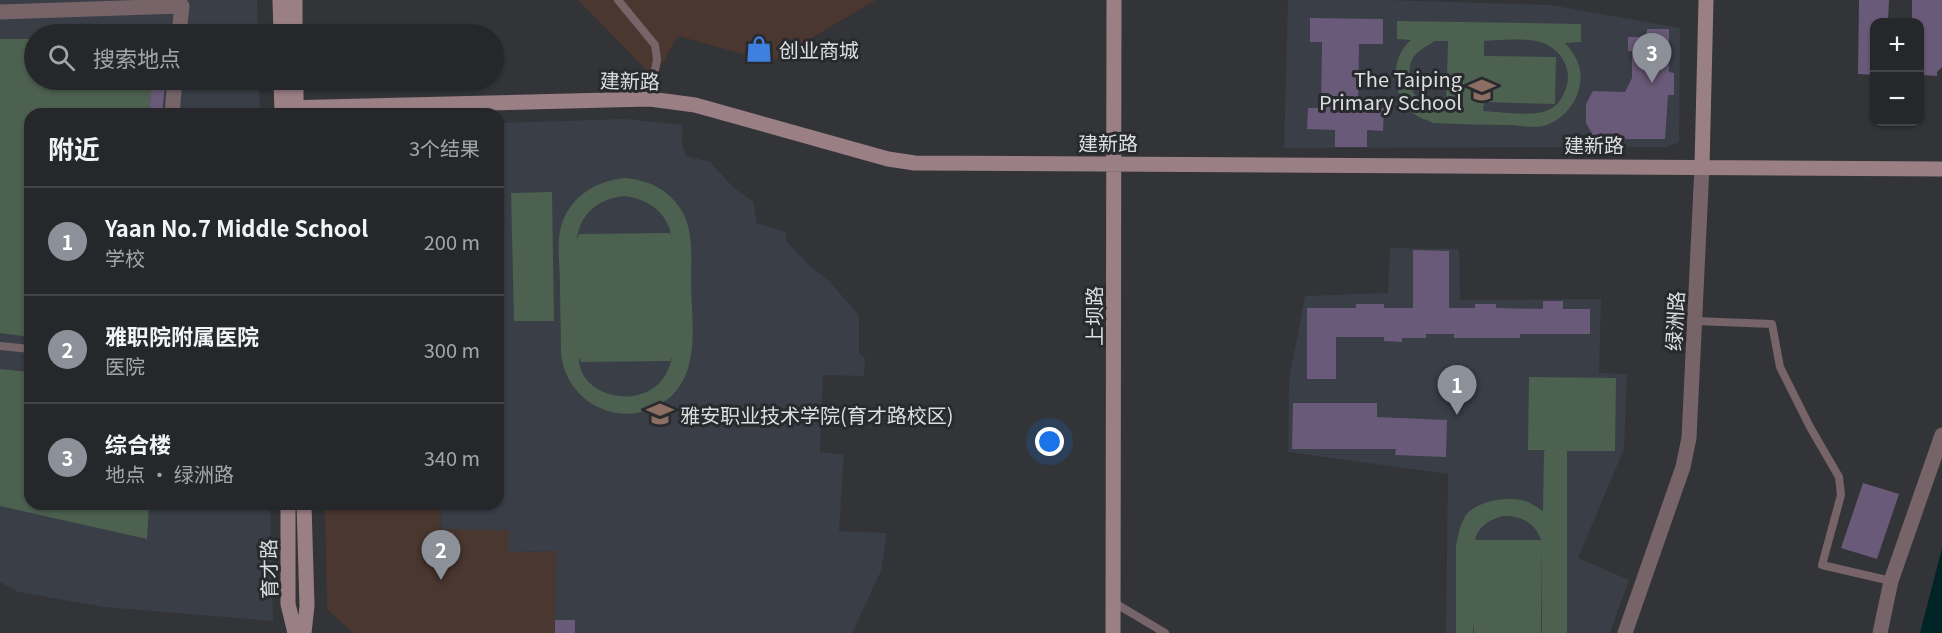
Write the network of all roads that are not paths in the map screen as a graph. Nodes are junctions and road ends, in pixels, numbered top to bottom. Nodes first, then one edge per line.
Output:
1 (280, 0) edge
2 (295, 0) edge
3 (618, 0) edge
4 (1114, 0) edge
5 (1706, 0) edge
6 (0, 12) edge
7 (180, 24) edge
8 (281, 24) edge
9 (295, 24) edge
10 (174, 90) edge
11 (284, 90) edge
12 (294, 90) edge
13 (650, 99) junction
14 (173, 108) edge
15 (288, 108) edge
16 (290, 108) edge
17 (379, 108) edge
18 (1114, 163) junction
19 (1702, 166) junction
20 (1942, 169) edge
21 (1695, 321) junction
22 (0, 346) edge
23 (24, 348) edge
24 (1942, 435) edge
25 (288, 510) edge
26 (304, 510) edge
27 (1891, 581) junction
28 (1113, 602) junction
29 (295, 633) edge
30 (304, 633) edge
31 (1113, 633) edge
32 (1166, 633) edge
33 (1625, 633) edge
34 (1881, 633) edge

1 - 8 street
2 - 9 street
3 - 13 lane
4 - 18 street, 上坝路
5 - 19 street, 绿洲路
6 - 7 street
10 - 14 street
11 - 15 street
12 - 16 street
13 - 17 street, 建新路
13 - 18 street, 建新路
18 - 19 street, 建新路
18 - 28 street, 上坝路
19 - 20 street, 建新路
19 - 21 street, 绿洲路
21 - 27 lane
21 - 33 street, 绿洲路
22 - 23 lane
24 - 27 street
25 - 29 street, 育才路
26 - 30 street, 育才路
27 - 34 street
28 - 31 street, 上坝路
28 - 32 lane

